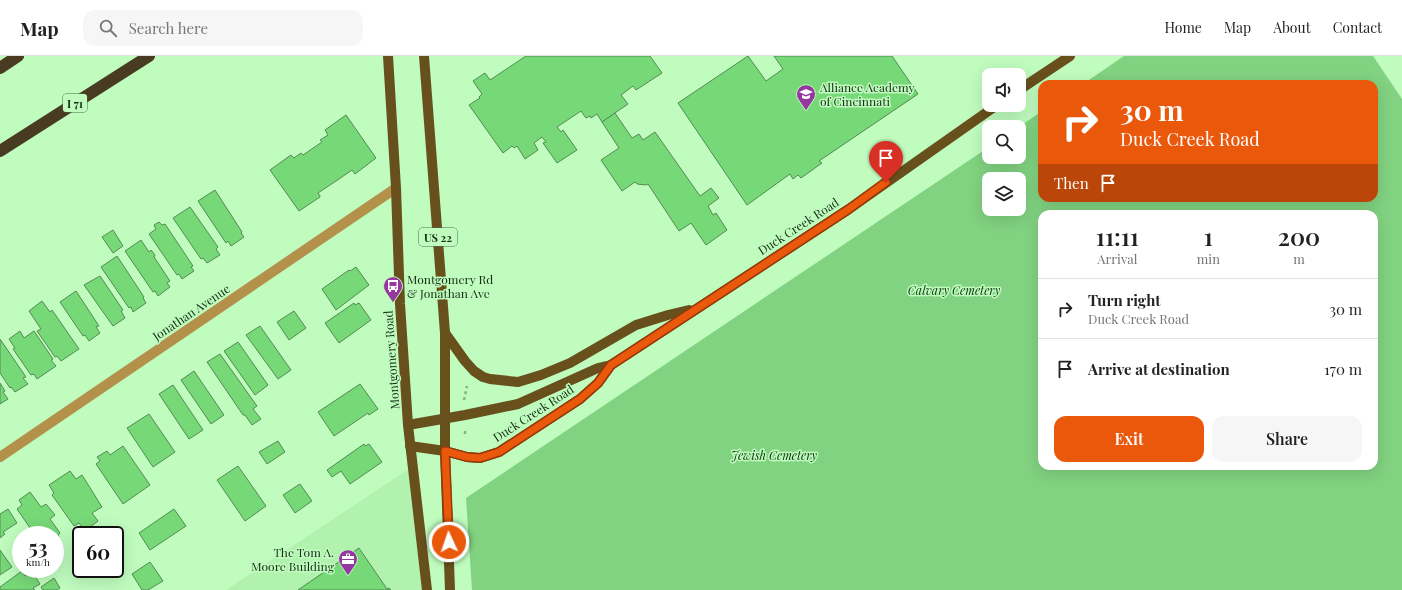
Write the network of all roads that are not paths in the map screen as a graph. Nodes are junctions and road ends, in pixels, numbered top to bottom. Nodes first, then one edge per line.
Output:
1 (18, 56) edge
2 (149, 56) edge
3 (388, 56) edge
4 (424, 56) edge
5 (1070, 56) edge
6 (0, 68) edge
7 (1026, 85) edge
8 (987, 112) edge
9 (0, 151) edge
10 (396, 188) junction
11 (695, 309) junction
12 (445, 333) junction
13 (611, 365) junction
14 (445, 419) junction
15 (408, 425) junction
16 (410, 446) junction
17 (445, 451) junction
18 (0, 457) edge
19 (427, 590) edge
20 (450, 590) edge

1 - 6 highway
2 - 9 highway, I 71
3 - 10 main road, Montgomery Road
4 - 12 main road, US 22
5 - 7 main road
8 - 11 main road, Duck Creek Road
10 - 15 main road, Montgomery Road
10 - 18 street, Jonathan Avenue
11 - 12 main road
11 - 13 main road, Duck Creek Road
12 - 14 main road, US 22
13 - 14 main road, Duck Creek Road
13 - 17 main road, Duck Creek Road
14 - 15 main road, Duck Creek Road
14 - 17 main road, US 22
15 - 16 main road, Montgomery Road
16 - 17 main road, Duck Creek Road
16 - 19 main road, Montgomery Road
17 - 20 main road, US 22

